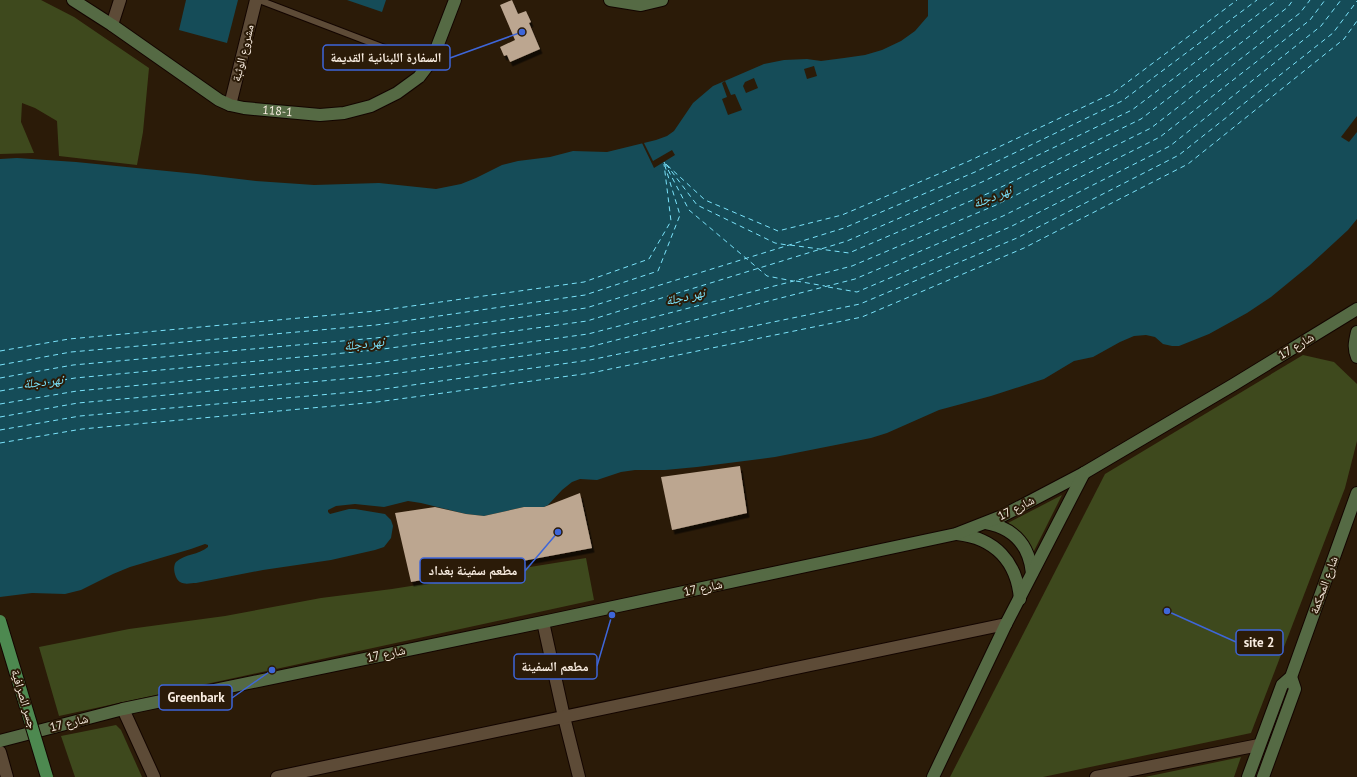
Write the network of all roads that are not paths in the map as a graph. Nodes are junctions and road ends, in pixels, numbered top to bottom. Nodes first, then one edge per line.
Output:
1 (73, 0) edge
2 (120, 0) edge
3 (256, 0) edge
4 (259, 0) edge
5 (455, 0) edge
6 (610, 0) edge
7 (662, 0) edge
8 (112, 25) junction
9 (390, 50) dead end
10 (230, 105) junction
11 (1357, 309) edge
12 (1357, 332) edge
13 (1357, 357) edge
14 (1084, 472) junction
15 (1357, 493) edge
16 (986, 523) junction
17 (956, 534) junction
18 (1032, 573) junction
19 (1020, 599) junction
20 (0, 621) edge
21 (544, 622) junction
22 (1006, 624) junction
23 (1291, 677) junction
24 (123, 709) junction
25 (564, 717) junction
26 (0, 741) edge
27 (1259, 745) junction
28 (0, 752) edge
29 (7, 777) edge
30 (48, 777) edge
31 (154, 777) edge
32 (277, 777) edge
33 (579, 777) edge
34 (933, 777) edge
35 (1096, 777) edge
36 (1248, 777) edge
37 (1263, 777) edge

1 - 8 street, 118-1
2 - 8 street
3 - 10 street, مشروع الوثبة
4 - 9 lane
5 - 10 street, 118-1
6 - 7 street
8 - 10 street, 118-1
11 - 14 street, شارع 17
12 - 13 street
14 - 16 street, شارع 17
14 - 18 street
15 - 23 street, شارع المحكمة
16 - 17 street, شارع 17
16 - 18 street
17 - 19 street
17 - 21 street, شارع 17
18 - 19 street
19 - 22 street
20 - 30 main road, جسر الصرافية, bridge
21 - 24 street, شارع 17
21 - 25 street
22 - 25 street
22 - 34 street
23 - 27 street, شارع المحكمة
23 - 37 street, شارع المحكمة
24 - 26 street, شارع 17
24 - 31 street
25 - 32 street
25 - 33 street
27 - 35 street
27 - 36 street, شارع المحكمة
28 - 29 street

